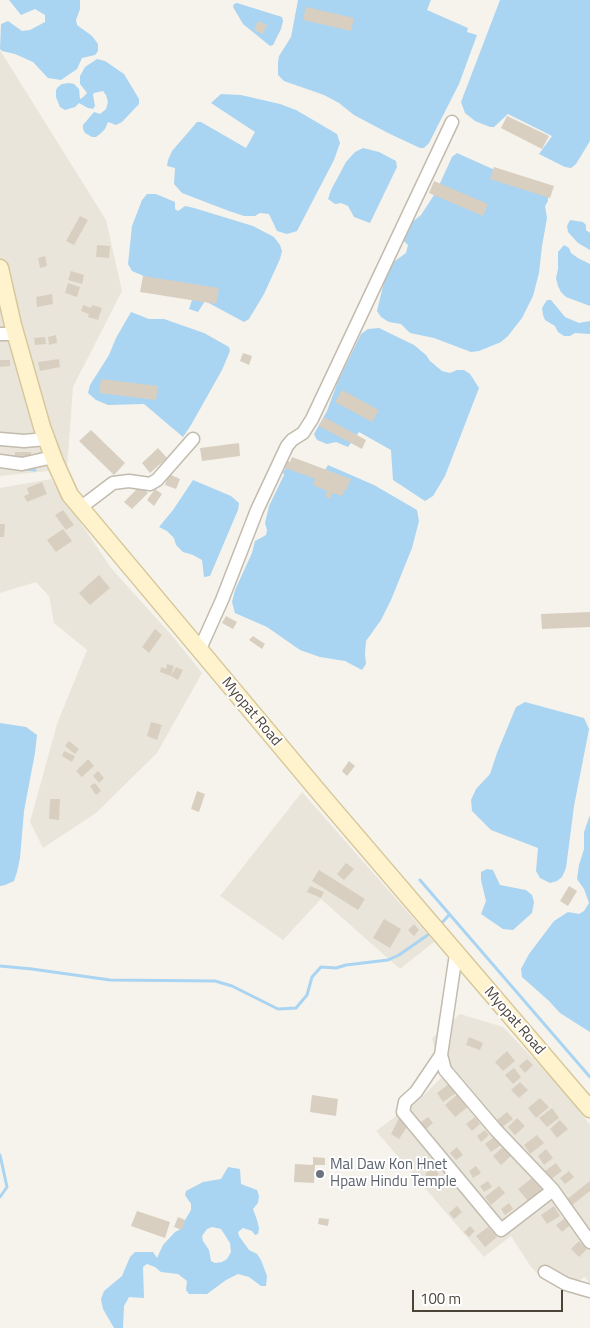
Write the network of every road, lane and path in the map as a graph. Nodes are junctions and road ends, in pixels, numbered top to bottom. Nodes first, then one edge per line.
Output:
1 (452, 122) dead end
2 (0, 268) edge
3 (2, 288) edge
4 (8, 334) edge
5 (0, 439) edge
6 (46, 439) junction
7 (193, 439) dead end
8 (53, 457) junction
9 (0, 461) edge
10 (80, 508) junction
11 (199, 651) junction
12 (456, 954) junction
13 (441, 1055) junction
14 (590, 1109) edge
15 (553, 1190) junction
16 (590, 1242) edge
17 (545, 1272) dead end
18 (590, 1291) edge

1 - 11 street
2 - 3 main road, Myopat Road
3 - 4 main road, Myopat Road
4 - 6 main road, Myopat Road
5 - 6 street
6 - 8 main road, Myopat Road
7 - 10 street
8 - 9 street
8 - 10 main road, Myopat Road
10 - 11 main road, Myopat Road
11 - 12 main road, Myopat Road
12 - 13 street
12 - 14 main road, Myopat Road
13 - 15 street
13 - 15 street
15 - 16 street
17 - 18 street

